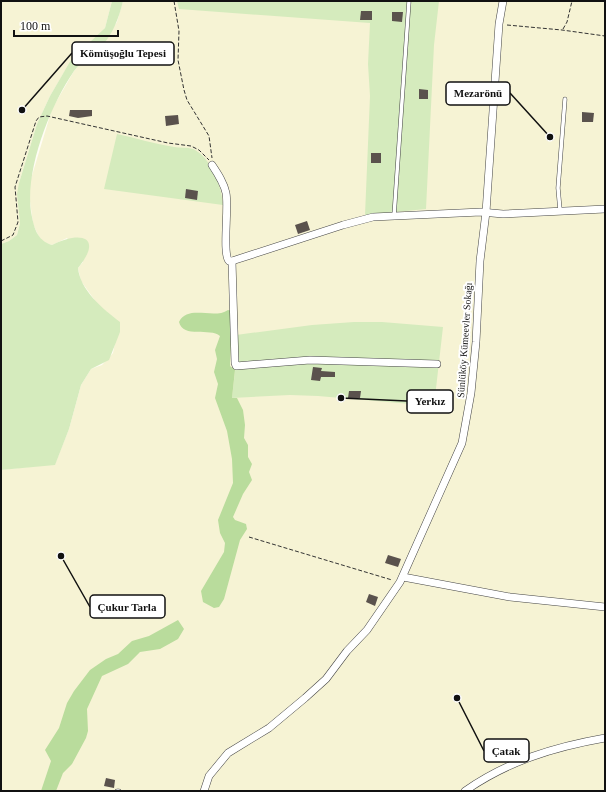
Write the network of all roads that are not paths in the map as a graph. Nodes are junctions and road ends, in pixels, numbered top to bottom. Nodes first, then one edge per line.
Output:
1 (409, 1) edge
2 (503, 1) edge
3 (565, 99) dead end
4 (212, 165) road end
5 (605, 209) edge
6 (560, 210) junction
7 (486, 212) junction
8 (394, 216) junction
9 (232, 261) junction
10 (437, 364) dead end
11 (402, 580) junction
12 (605, 607) edge
13 (605, 738) edge
14 (204, 791) edge
15 (465, 791) edge

1 - 8 lane
2 - 7 street, Sünlüköy Kümeevler Sokağı
3 - 6 lane
4 - 9 street
5 - 6 street
6 - 7 street
7 - 8 street
7 - 11 street, Sünlüköy Kümeevler Sokağı
8 - 9 street
9 - 10 street
11 - 12 street
11 - 14 street, Sünlüköy Kümeevler Sokağı
13 - 15 street

